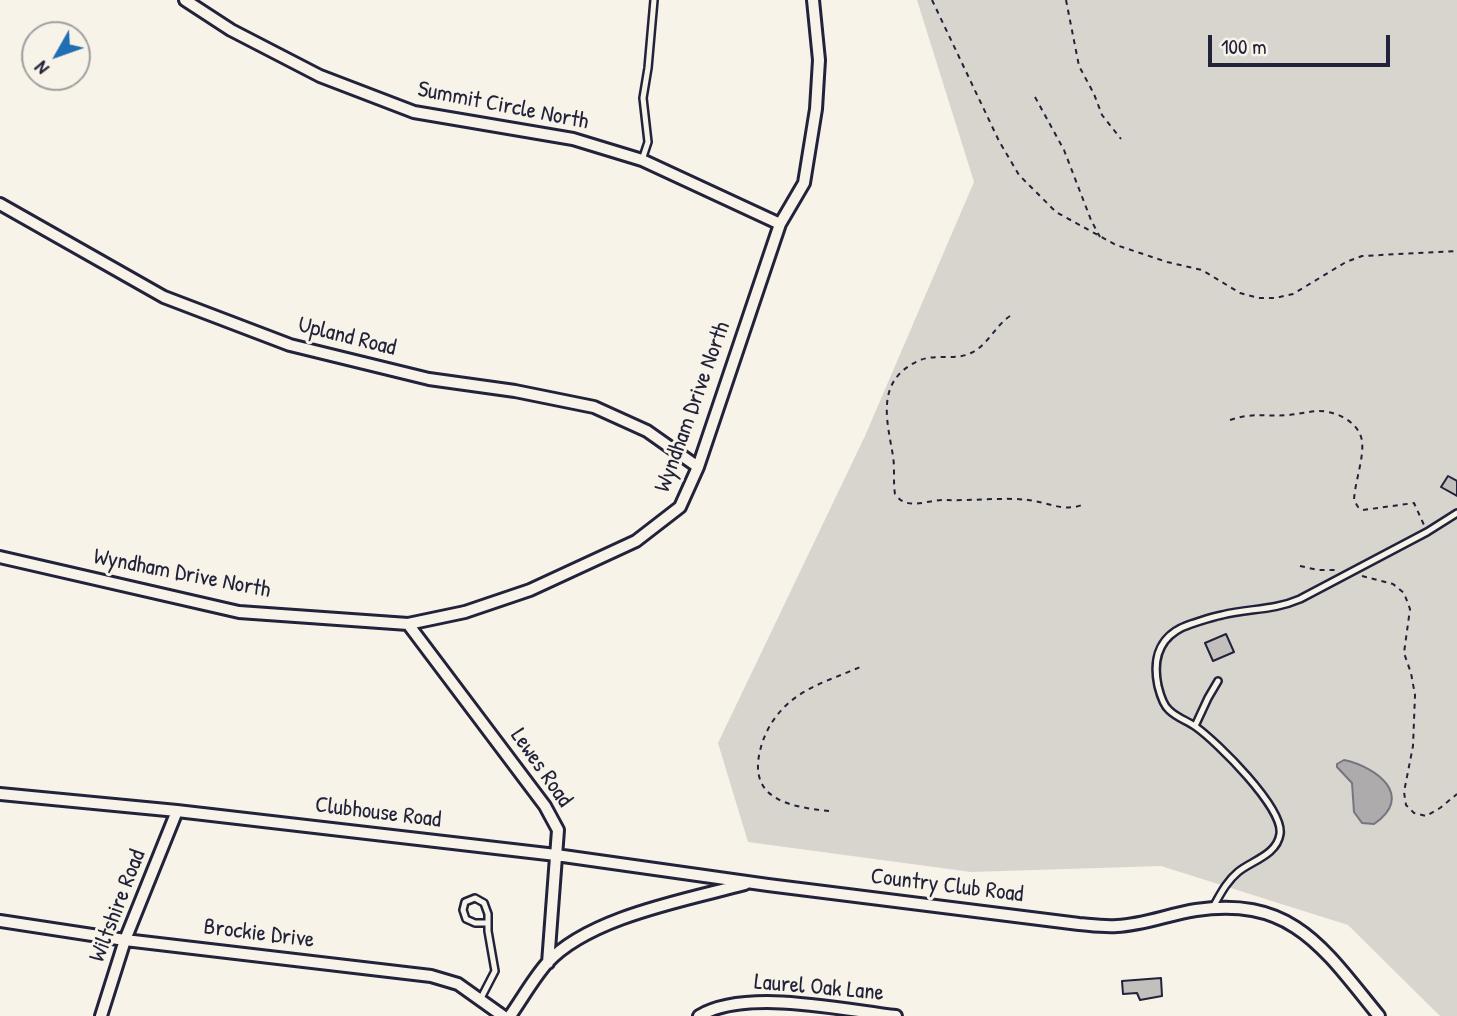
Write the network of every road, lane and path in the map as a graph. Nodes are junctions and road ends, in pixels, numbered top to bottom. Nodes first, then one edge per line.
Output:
1 (186, 0) edge
2 (654, 0) edge
3 (813, 0) edge
4 (932, 0) edge
5 (1066, 0) edge
6 (1035, 97) dead end
7 (1121, 139) dead end
8 (642, 160) junction
9 (0, 204) edge
10 (779, 224) junction
11 (1101, 238) junction
12 (1457, 251) edge
13 (1010, 316) dead end
14 (1230, 420) dead end
15 (698, 467) junction
16 (1082, 505) dead end
17 (1457, 513) edge
18 (1427, 532) junction
19 (0, 557) edge
20 (1300, 566) dead end
21 (1340, 570) dead end
22 (1351, 574) junction
23 (408, 624) junction
24 (860, 667) dead end
25 (1218, 681) dead end
26 (1195, 726) junction
27 (0, 794) edge
28 (1457, 794) edge
29 (177, 811) junction
30 (829, 811) dead end
31 (556, 855) junction
32 (750, 883) junction
33 (1212, 909) junction
34 (0, 921) edge
35 (488, 923) junction
36 (125, 940) junction
37 (548, 962) junction
38 (480, 1000) junction
39 (1376, 1015) edge
40 (101, 1016) edge
41 (503, 1016) edge
42 (510, 1016) edge
43 (699, 1016) edge
44 (896, 1016) edge

1 - 8 street, Summit Circle North
2 - 8 lane
3 - 10 street, Wyndham Drive North
4 - 11 path
5 - 7 path
6 - 11 path
8 - 10 street, Summit Circle North
9 - 15 street, Upland Road
10 - 15 street, Wyndham Drive North
11 - 12 path
13 - 16 path
14 - 18 path
15 - 23 street, Wyndham Drive North
17 - 18 lane
18 - 22 lane
19 - 23 street, Wyndham Drive North
20 - 21 path
22 - 26 lane
22 - 28 path
23 - 31 street, Lewes Road
24 - 30 path
25 - 26 lane
26 - 33 lane
27 - 29 street, Clubhouse Road
29 - 31 street, Clubhouse Road
29 - 36 street, Wiltshire Road
31 - 32 street, Clubhouse Road
31 - 37 street, Lewes Road
32 - 33 street, Country Club Road
32 - 37 street, Country Club Road
33 - 39 street, Country Club Road
34 - 36 street, Brockie Drive
35 - 35 lane
35 - 38 lane
36 - 38 street, Brockie Drive
36 - 40 street, Wiltshire Road
37 - 42 street, Country Club Road
38 - 41 street, Brockie Drive
43 - 44 street, Laurel Oak Lane

